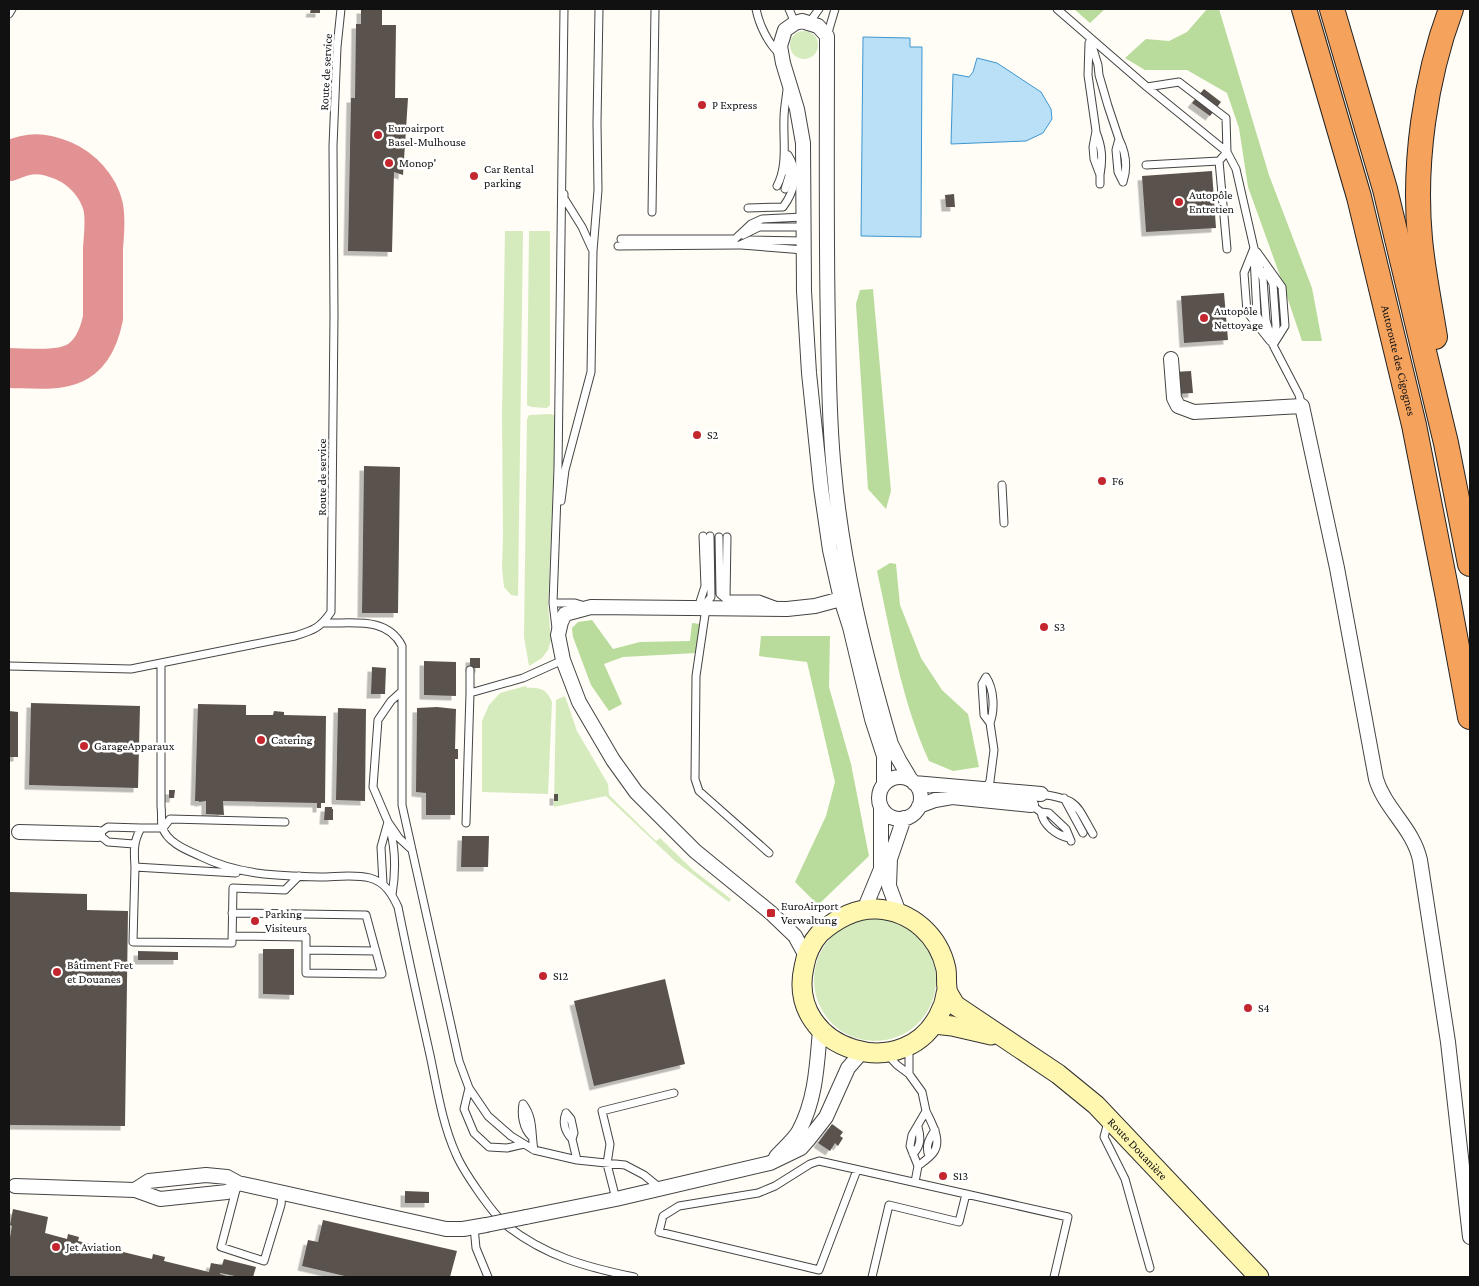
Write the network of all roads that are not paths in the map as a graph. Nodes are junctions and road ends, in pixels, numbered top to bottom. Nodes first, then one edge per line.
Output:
1 (12, 9) edge
2 (341, 9) edge
3 (564, 9) edge
4 (598, 9) edge
5 (655, 9) edge
6 (756, 9) edge
7 (789, 9) edge
8 (819, 9) edge
9 (835, 9) edge
10 (1057, 9) edge
11 (1304, 9) edge
12 (1332, 9) edge
13 (1451, 9) edge
14 (9, 14) edge
15 (795, 23) junction
16 (809, 23) junction
17 (827, 36) junction
18 (1090, 37) junction
19 (781, 54) junction
20 (789, 80) junction
21 (1147, 87) junction
22 (784, 126) junction
23 (1227, 152) junction
24 (788, 155) junction
25 (1219, 161) junction
26 (1146, 165) dead end
27 (1123, 182) dead end
28 (1100, 184) dead end
29 (777, 186) dead end
30 (785, 189) dead end
31 (748, 208) dead end
32 (652, 212) dead end
33 (803, 234) junction
34 (620, 242) dead end
35 (738, 242) junction
36 (1254, 248) junction
37 (1227, 249) dead end
38 (593, 251) junction
39 (1273, 345) junction
40 (1171, 359) dead end
41 (1302, 406) junction
42 (1446, 444) junction
43 (1002, 486) dead end
44 (1004, 523) dead end
45 (556, 536) junction
46 (706, 536) dead end
47 (719, 537) dead end
48 (727, 537) dead end
49 (1470, 564) edge
50 (726, 599) junction
51 (848, 599) junction
52 (553, 603) junction
53 (591, 607) junction
54 (702, 608) junction
55 (787, 609) junction
56 (324, 623) junction
57 (558, 635) junction
58 (563, 660) junction
59 (161, 662) junction
60 (9, 666) edge
61 (470, 670) dead end
62 (986, 677) dead end
63 (401, 692) junction
64 (470, 693) junction
65 (1470, 717) edge
66 (913, 782) junction
67 (884, 784) junction
68 (986, 788) junction
69 (1041, 794) joint
70 (1064, 797) junction
71 (919, 806) junction
72 (881, 808) junction
73 (1036, 809) joint
74 (904, 818) junction
75 (285, 822) dead end
76 (388, 822) junction
77 (466, 823) dead end
78 (141, 828) junction
79 (163, 828) junction
80 (19, 832) dead end
81 (1083, 833) dead end
82 (98, 834) junction
83 (1093, 834) dead end
84 (1070, 840) dead end
85 (134, 844) junction
86 (411, 849) junction
87 (769, 852) dead end
88 (135, 868) junction
89 (259, 874) junction
90 (299, 876) junction
91 (383, 884) junction
92 (392, 895) junction
93 (864, 910) junction
94 (232, 913) junction
95 (900, 913) junction
96 (232, 936) junction
97 (306, 950) junction
98 (376, 951) junction
99 (806, 956) junction
100 (947, 990) junction
101 (934, 1024) junction
102 (820, 1030) junction
103 (1003, 1038) junction
104 (909, 1046) junction
105 (861, 1053) junction
106 (886, 1053) junction
107 (909, 1074) junction
108 (469, 1088) junction
109 (674, 1093) dead end
110 (523, 1104) dead end
111 (926, 1111) junction
112 (566, 1113) dead end
113 (1109, 1117) junction
114 (524, 1144) junction
115 (534, 1150) junction
116 (577, 1160) junction
117 (770, 1163) junction
118 (607, 1164) junction
119 (918, 1166) junction
120 (857, 1170) junction
121 (915, 1182) junction
122 (238, 1183) junction
123 (15, 1186) dead end
124 (660, 1188) junction
125 (282, 1192) junction
126 (966, 1194) junction
127 (616, 1199) junction
128 (480, 1226) junction
129 (1470, 1237) edge
130 (1150, 1268) dead end
131 (488, 1277) edge
132 (634, 1277) edge
133 (872, 1277) edge
134 (1054, 1277) edge
135 (1259, 1277) edge

1 - 14 lane
2 - 56 lane, Route de service
3 - 38 lane
3 - 45 lane
4 - 38 lane
5 - 32 lane
6 - 19 lane
7 - 15 lane
8 - 16 lane
9 - 17 lane
10 - 18 lane
11 - 65 highway, Autoroute des Cigognes
12 - 42 highway
13 - 42 highway
15 - 16 street
15 - 19 street
16 - 17 street
17 - 51 street
18 - 21 lane
18 - 27 lane
18 - 28 lane
19 - 20 street
20 - 22 lane
20 - 33 street
21 - 23 lane
21 - 23 lane
22 - 24 lane
22 - 29 lane
23 - 25 lane
23 - 36 lane
24 - 30 lane
24 - 31 lane
25 - 26 lane
25 - 37 lane
33 - 35 lane
33 - 35 lane
33 - 51 street
34 - 35 lane
36 - 39 lane
36 - 39 lane
36 - 39 lane
38 - 45 lane
39 - 41 lane
40 - 41 street
41 - 129 street
42 - 49 highway
43 - 44 lane
45 - 52 lane
46 - 54 lane
47 - 50 lane
48 - 50 lane
50 - 55 lane
51 - 55 street
51 - 66 street
51 - 67 street
52 - 53 lane
52 - 57 lane
53 - 54 street
53 - 57 street
54 - 55 street
54 - 87 lane
56 - 59 lane
56 - 63 lane
57 - 58 street
58 - 64 lane
58 - 99 street
59 - 60 lane
59 - 79 lane
61 - 64 lane
62 - 68 lane
63 - 76 lane
63 - 86 lane
64 - 77 lane
66 - 67 street
66 - 68 street
66 - 71 street
67 - 72 street
68 - 69 street
69 - 70 lane
70 - 81 lane
70 - 83 lane
71 - 73 street
71 - 74 street
72 - 74 street
72 - 93 street
73 - 84 lane
74 - 95 street
75 - 79 lane
76 - 86 lane
76 - 91 lane
76 - 92 lane
78 - 79 lane
78 - 82 lane
78 - 85 lane
79 - 89 lane
80 - 82 street
82 - 85 lane
85 - 88 lane
86 - 108 lane
88 - 89 lane
88 - 96 lane
89 - 90 lane
90 - 91 lane
90 - 94 lane
91 - 92 lane
92 - 132 lane
93 - 95 main road
93 - 99 main road
94 - 96 lane
94 - 98 lane
95 - 100 main road
96 - 97 lane
97 - 98 lane
97 - 98 lane
99 - 102 main road
100 - 101 main road
100 - 103 main road, Route Douanière
101 - 103 main road, Route Douanière
101 - 104 main road
102 - 105 main road
102 - 117 street
103 - 113 main road, Route Douanière
104 - 106 main road
104 - 107 lane
105 - 106 main road
105 - 117 street
106 - 107 lane
107 - 111 lane
108 - 114 lane
108 - 114 lane
109 - 118 lane
110 - 115 lane
111 - 119 lane
111 - 119 lane
112 - 116 lane
113 - 130 lane
113 - 135 main road, Route Douanière
114 - 115 lane
115 - 116 lane
116 - 118 lane
117 - 124 street
118 - 124 lane
118 - 127 lane
119 - 121 lane
120 - 120 lane
120 - 121 lane
121 - 126 lane
122 - 123 street
122 - 125 street
122 - 125 lane
124 - 127 street
125 - 128 street
126 - 133 lane
126 - 134 lane
127 - 128 street, bridge
128 - 131 lane

